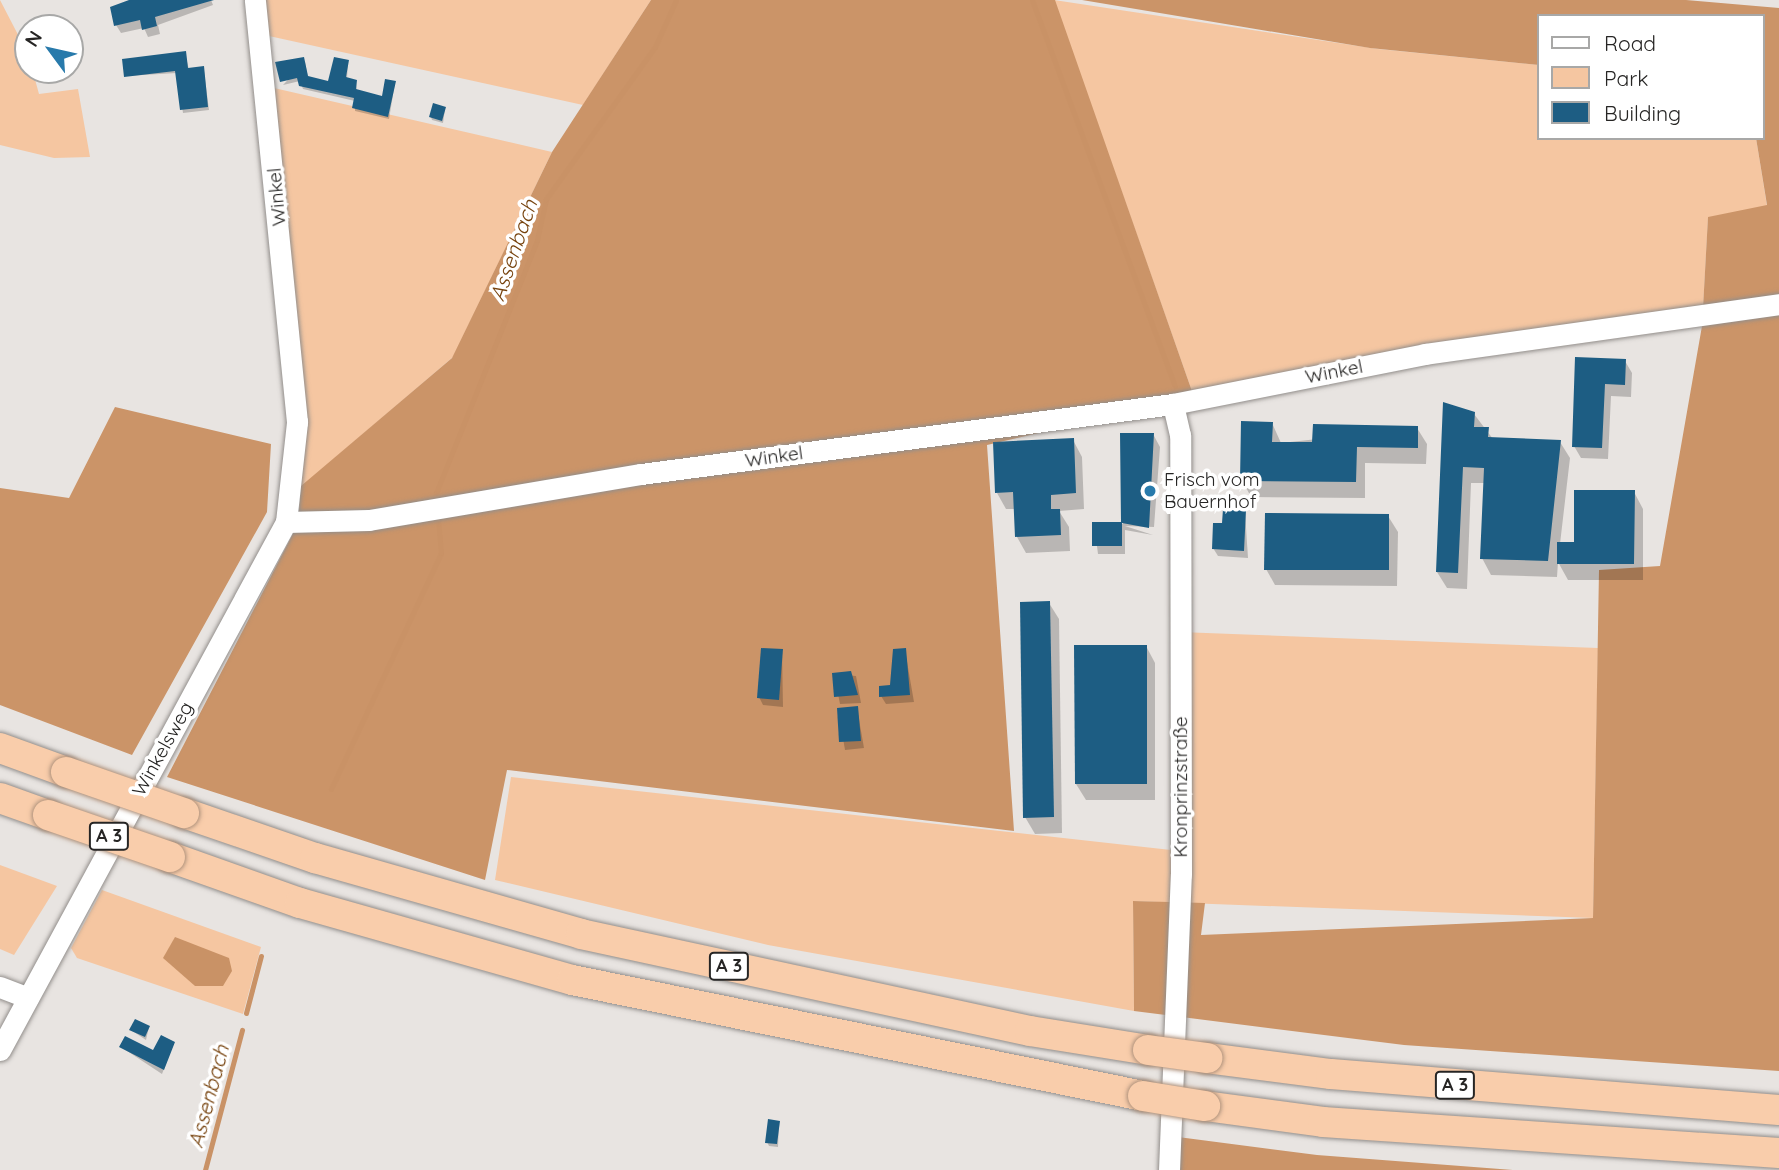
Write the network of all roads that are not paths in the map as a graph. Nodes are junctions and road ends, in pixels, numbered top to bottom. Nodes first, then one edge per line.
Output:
1 (256, 0) edge
2 (1779, 304) edge
3 (1173, 404) junction
4 (286, 522) junction
5 (0, 748) edge
6 (0, 798) edge
7 (0, 988) edge
8 (28, 998) junction
9 (0, 1050) edge
10 (1779, 1097) edge
11 (1703, 1107) junction
12 (1779, 1110) edge
13 (1690, 1147) junction
14 (1779, 1153) edge
15 (1169, 1170) edge
16 (1728, 1170) edge

1 - 4 street, Winkel
2 - 3 street, Winkel
3 - 4 street, Winkel
3 - 15 street, Kronprinzstraße
4 - 8 street, Winkelsweg
5 - 11 highway, A 3, bridge
6 - 13 highway, A 3, bridge
7 - 8 street
8 - 9 street, Winkelsweg
10 - 11 highway
11 - 12 highway, A 3
13 - 14 highway, A 3
13 - 16 highway

